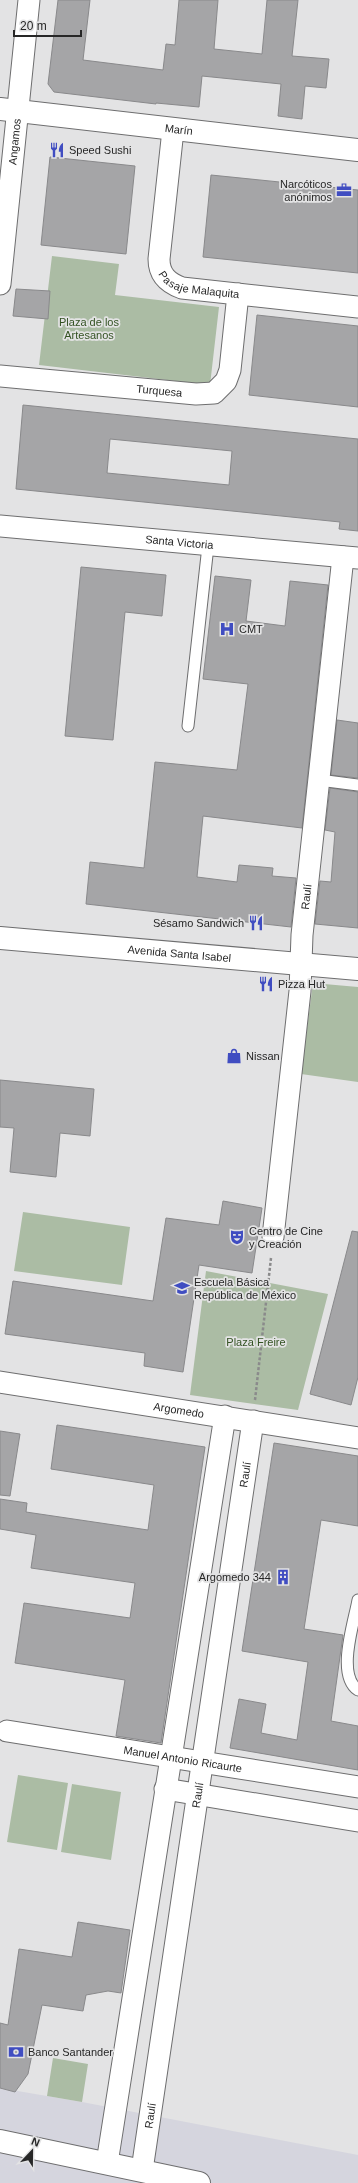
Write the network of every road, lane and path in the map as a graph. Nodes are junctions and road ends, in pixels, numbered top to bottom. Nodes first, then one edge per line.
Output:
1 (29, 0) edge
2 (9, 110) edge
3 (173, 130) junction
4 (358, 150) edge
5 (0, 284) edge
6 (238, 294) junction
7 (358, 307) edge
8 (0, 376) edge
9 (0, 526) edge
10 (208, 546) junction
11 (350, 558) edge
12 (188, 726) dead end
13 (319, 780) junction
14 (358, 785) edge
15 (0, 938) edge
16 (301, 965) junction
17 (358, 969) edge
18 (273, 1237) joint
19 (0, 1382) edge
20 (225, 1416) junction
21 (253, 1421) junction
22 (358, 1438) edge
23 (358, 1600) edge
24 (358, 1690) edge
25 (7, 1731) dead end
26 (170, 1756) junction
27 (202, 1762) junction
28 (314, 1780) junction
29 (358, 1787) edge
30 (164, 1789) junction
31 (197, 1794) junction
32 (309, 1813) junction
33 (358, 1821) edge
34 (0, 2141) edge
35 (107, 2163) junction
36 (142, 2170) junction
37 (199, 2183) edge

1 - 2 street, Angamos
2 - 3 main road, Marín
2 - 5 street, Angamos
3 - 4 main road, Marín
3 - 6 street, Pasaje Malaquita
6 - 7 street, Pasaje Malaquita
6 - 8 street, Turquesa
9 - 10 street, Santa Victoria
10 - 11 street, Santa Victoria
10 - 12 lane
11 - 13 street, Raulí
13 - 14 lane
13 - 16 street, Raulí
15 - 16 main road, Avenida Santa Isabel
16 - 17 main road, Avenida Santa Isabel
16 - 18 street, Raulí
18 - 21 path
19 - 20 street, Argomedo
20 - 21 street, Argomedo
20 - 26 street
21 - 22 street, Argomedo
21 - 27 street, Raulí
23 - 24 lane
25 - 26 street, Manuel Antonio Ricaurte
26 - 27 street, Manuel Antonio Ricaurte
26 - 30 street
27 - 28 street, Manuel Antonio Ricaurte
27 - 31 street, Raulí
28 - 29 street, Manuel Antonio Ricaurte
28 - 32 street
30 - 31 street
30 - 35 street
31 - 32 street
31 - 36 street, Raulí
32 - 33 street
34 - 35 main road
35 - 36 main road
36 - 37 main road

